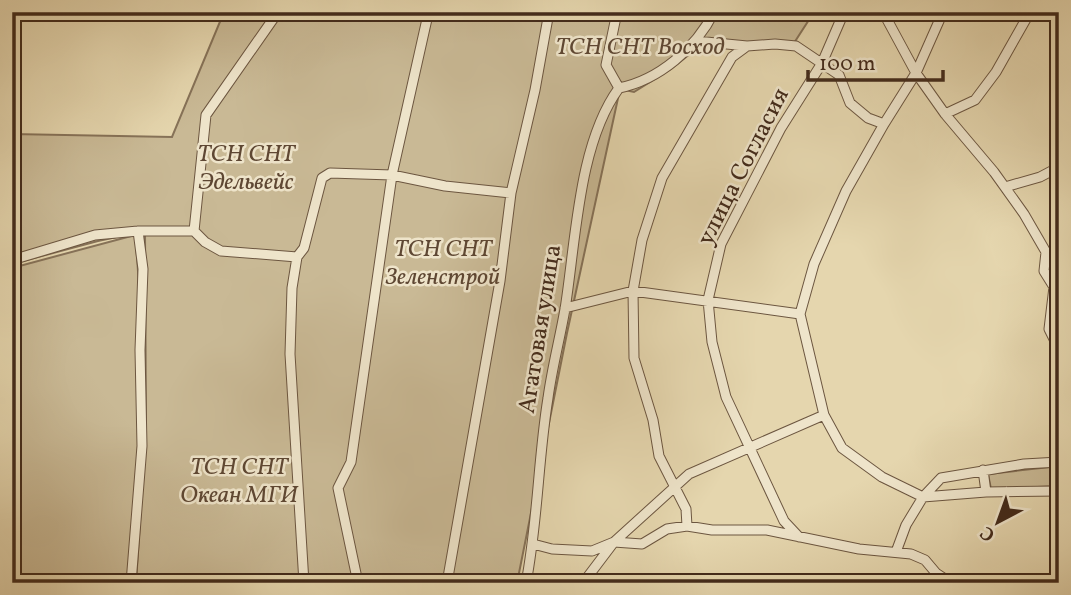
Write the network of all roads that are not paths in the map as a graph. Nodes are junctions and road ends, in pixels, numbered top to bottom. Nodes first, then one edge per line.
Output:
1 (278, 12) edge
2 (425, 12) edge
3 (549, 12) edge
4 (617, 12) edge
5 (714, 12) edge
6 (844, 12) edge
7 (883, 12) edge
8 (943, 12) edge
9 (1030, 12) edge
10 (696, 41) junction
11 (747, 46) junction
12 (822, 63) junction
13 (916, 73) junction
14 (619, 88) junction
15 (945, 114) junction
16 (884, 124) junction
17 (1059, 167) edge
18 (392, 176) junction
19 (1005, 187) junction
20 (511, 193) junction
21 (138, 231) junction
22 (194, 231) junction
23 (1046, 252) junction
24 (297, 257) junction
25 (12, 260) edge
26 (1059, 262) edge
27 (1056, 285) edge
28 (633, 291) junction
29 (1059, 295) edge
30 (708, 300) junction
31 (565, 308) junction
32 (800, 314) junction
33 (1059, 349) edge
34 (824, 415) junction
35 (748, 447) junction
36 (1059, 462) edge
37 (983, 470) junction
38 (675, 486) junction
39 (1059, 491) edge
40 (986, 492) junction
41 (923, 497) junction
42 (687, 526) junction
43 (799, 537) junction
44 (614, 542) junction
45 (533, 544) junction
46 (896, 552) junction
47 (131, 583) edge
48 (304, 583) edge
49 (358, 583) edge
50 (447, 583) edge
51 (526, 583) edge
52 (583, 583) edge
53 (951, 583) edge

1 - 22 street
2 - 18 street
3 - 20 street
4 - 14 street
5 - 10 street
6 - 12 street, улица Согласия
7 - 13 street
8 - 13 street
9 - 15 street
10 - 11 street
10 - 14 street
11 - 12 street
11 - 28 street
12 - 16 street
12 - 30 street, улица Согласия
13 - 15 street
13 - 16 street
14 - 31 street, Агатовая улица
15 - 19 street
16 - 32 street
17 - 19 street
18 - 20 street
18 - 24 street
18 - 49 street
19 - 23 street
20 - 50 street
21 - 22 street
21 - 25 street
21 - 47 street
22 - 24 street
23 - 26 street
23 - 27 street
24 - 48 street
27 - 29 street
27 - 33 street
28 - 30 street
28 - 31 street
28 - 38 street
30 - 32 street
30 - 35 street, улица Согласия
31 - 45 street, Агатовая улица
32 - 34 street
34 - 35 street
34 - 41 street
35 - 38 street
35 - 43 street, улица Согласия
36 - 37 street
37 - 40 street
37 - 41 street
38 - 42 street
38 - 44 street
39 - 40 street
40 - 41 street
41 - 46 street
42 - 43 street
42 - 44 street
43 - 46 street
44 - 45 street
44 - 52 street
45 - 51 street, Агатовая улица
46 - 53 street

